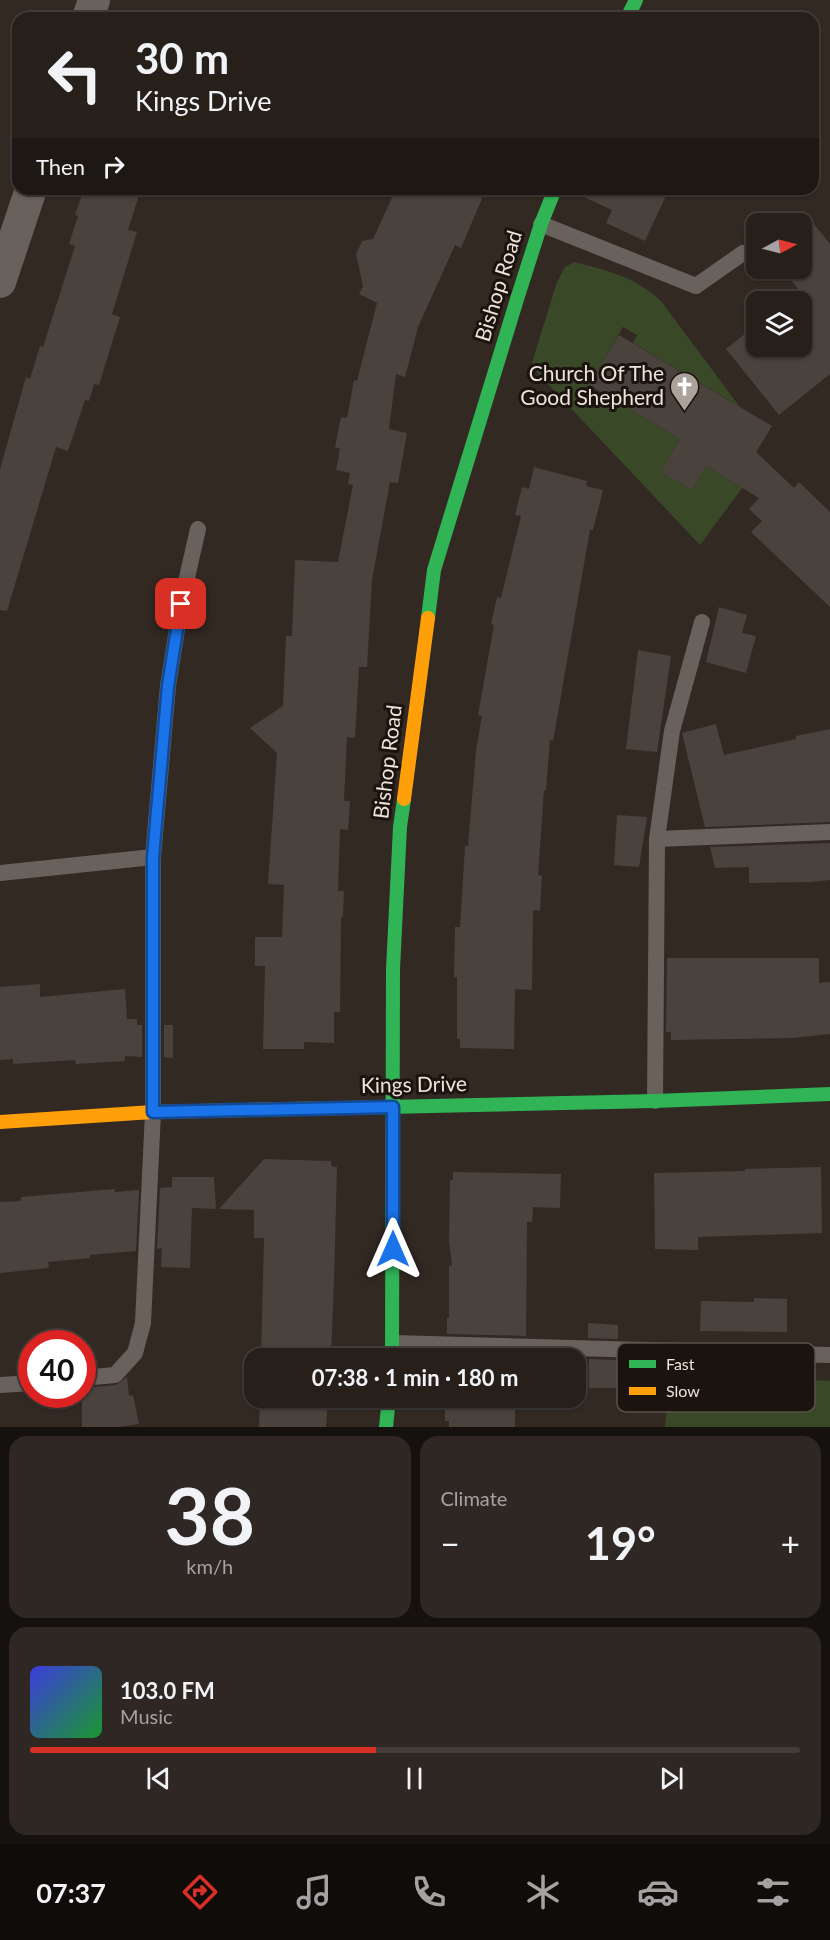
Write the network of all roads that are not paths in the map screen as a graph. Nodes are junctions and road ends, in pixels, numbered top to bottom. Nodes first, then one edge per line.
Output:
1 (29, 195) edge
2 (553, 195) edge
3 (541, 224) junction
4 (743, 253) dead end
5 (0, 282) edge
6 (198, 529) dead end
7 (702, 622) dead end
8 (830, 832) edge
9 (657, 839) junction
10 (153, 857) junction
11 (0, 873) edge
12 (830, 1094) edge
13 (655, 1101) junction
14 (393, 1107) junction
15 (153, 1112) junction
16 (0, 1122) edge
17 (393, 1348) edge
18 (586, 1353) edge
19 (617, 1353) edge
20 (815, 1355) edge
21 (830, 1355) edge
22 (96, 1377) edge
23 (18, 1384) edge
24 (0, 1386) edge
25 (388, 1408) edge
26 (386, 1427) edge

1 - 5 street
2 - 3 street, Bishop Road
3 - 4 lane
3 - 14 street, Bishop Road
6 - 10 lane
7 - 9 lane
8 - 9 lane
9 - 13 lane
10 - 11 lane
10 - 15 lane
12 - 13 street, Kings Drive
13 - 14 street, Kings Drive
14 - 15 street, Kings Drive
14 - 17 street, Bishop Road
15 - 16 street, Kings Drive
15 - 22 lane
18 - 19 lane
20 - 21 lane
23 - 24 lane
25 - 26 street

